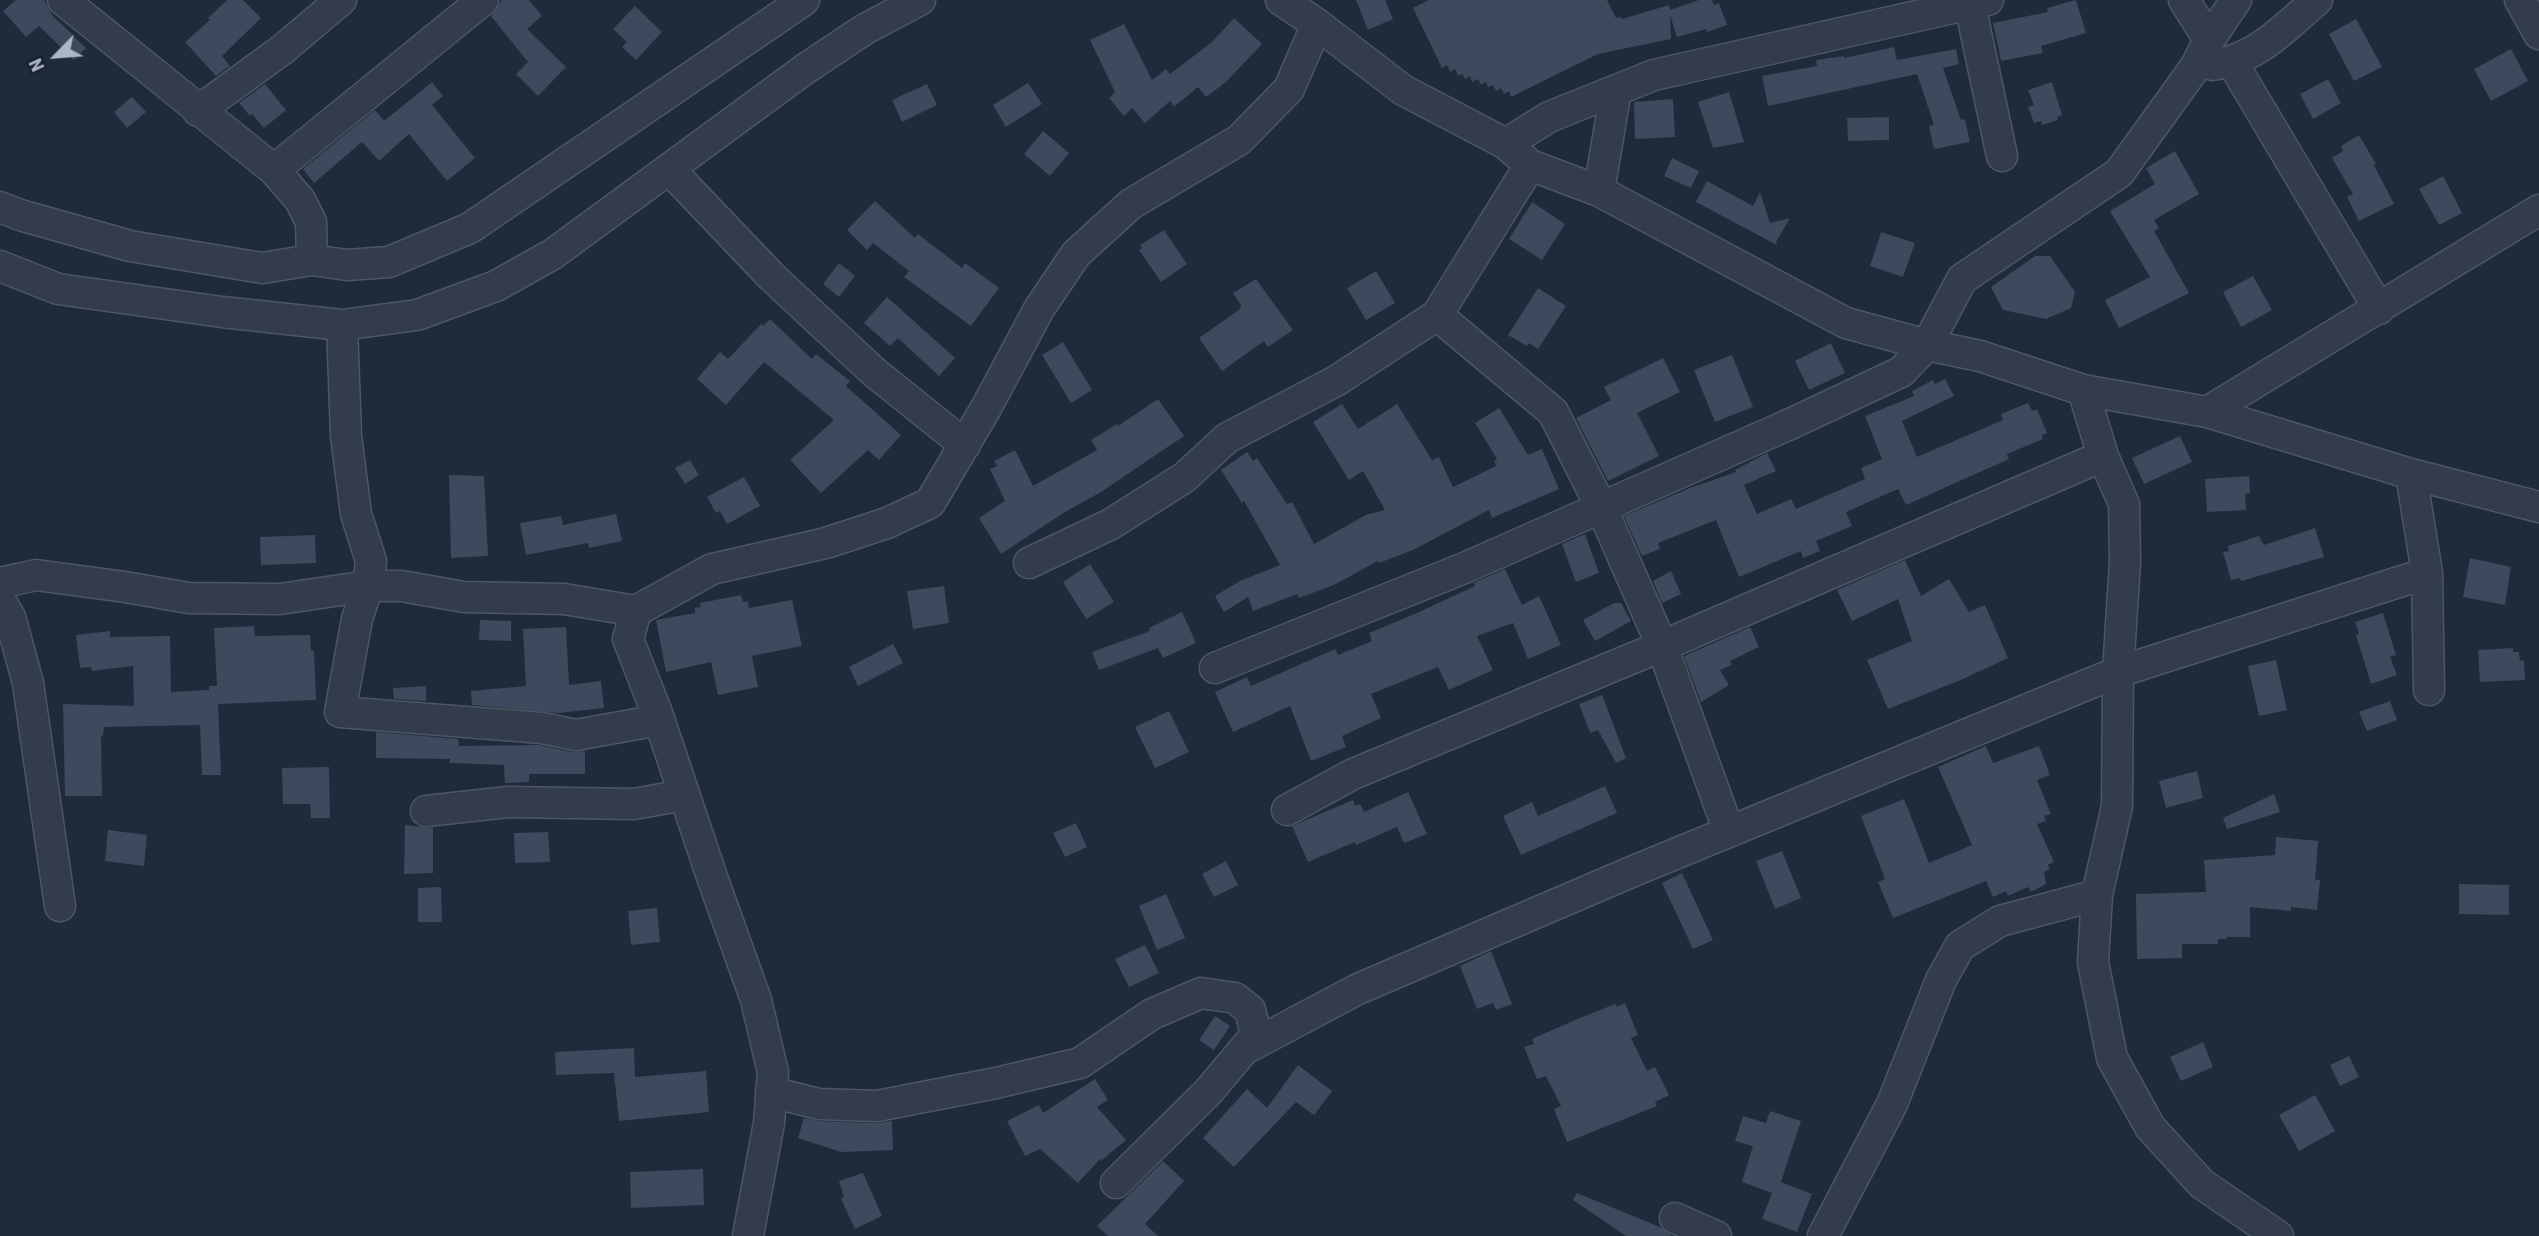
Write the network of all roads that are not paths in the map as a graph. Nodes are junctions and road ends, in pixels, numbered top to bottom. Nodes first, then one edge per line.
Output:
1 (64, 0) edge
2 (341, 0) edge
3 (483, 0) edge
4 (804, 0) edge
5 (920, 0) edge
6 (1281, 0) edge
7 (2184, 0) edge
8 (2236, 0) edge
9 (2317, 0) edge
10 (2520, 0) edge
11 (1979, 2) edge
12 (1317, 24) junction
13 (2539, 34) edge
14 (2209, 40) junction
15 (2232, 62) junction
16 (2196, 66) junction
17 (1616, 90) junction
18 (198, 111) junction
19 (1506, 144) junction
20 (2001, 156) dead end
21 (1530, 165) junction
22 (274, 170) junction
23 (670, 170) junction
24 (1599, 191) junction
25 (0, 207) edge
26 (2539, 210) edge
27 (312, 260) junction
28 (0, 266) edge
29 (2379, 309) junction
30 (1437, 315) junction
31 (342, 325) junction
32 (1927, 345) junction
33 (2083, 390) junction
34 (2207, 412) junction
35 (965, 445) junction
36 (2103, 456) junction
37 (2411, 474) junction
38 (2539, 507) edge
39 (1602, 509) junction
40 (1029, 563) dead end
41 (2427, 573) junction
42 (0, 583) edge
43 (368, 586) junction
44 (0, 600) edge
45 (636, 611) junction
46 (1662, 646) junction
47 (1216, 668) dead end
48 (2118, 672) junction
49 (2429, 690) dead end
50 (659, 720) junction
51 (684, 795) junction
52 (1287, 810) dead end
53 (426, 811) dead end
54 (1729, 832) junction
55 (2097, 895) junction
56 (60, 906) dead end
57 (1243, 1051) junction
58 (771, 1092) junction
59 (1116, 1183) dead end
60 (1675, 1218) dead end
61 (748, 1236) edge
62 (1716, 1236) edge
63 (1823, 1236) edge
64 (2278, 1236) edge

1 - 18 street
2 - 18 street
3 - 22 street
4 - 27 street
5 - 23 street
6 - 12 street
7 - 14 street
8 - 14 street
9 - 15 street
10 - 13 street
11 - 17 street
11 - 20 street
12 - 19 street
12 - 35 street
14 - 16 street
15 - 16 street
15 - 29 street
16 - 32 street
17 - 19 street
17 - 24 street
18 - 22 street
19 - 21 street
21 - 24 street
21 - 30 street
22 - 27 street
23 - 31 street
23 - 35 street
24 - 32 street
25 - 27 street
26 - 29 street
28 - 31 street
29 - 34 street
30 - 39 street
30 - 40 street
31 - 43 street
32 - 33 street
32 - 39 street
33 - 34 street
33 - 36 street
34 - 37 street
35 - 45 street
36 - 46 street
36 - 48 street
37 - 38 street
37 - 41 street
39 - 46 street
39 - 47 street
41 - 48 street
41 - 49 street
42 - 43 street
43 - 45 street
43 - 50 street
44 - 56 street
45 - 50 street
46 - 52 street
46 - 54 street
48 - 54 street
48 - 55 street
50 - 51 street
51 - 53 street
51 - 58 street
54 - 57 street
55 - 63 street
55 - 64 street
57 - 58 street
57 - 59 street
58 - 61 street
60 - 62 street

